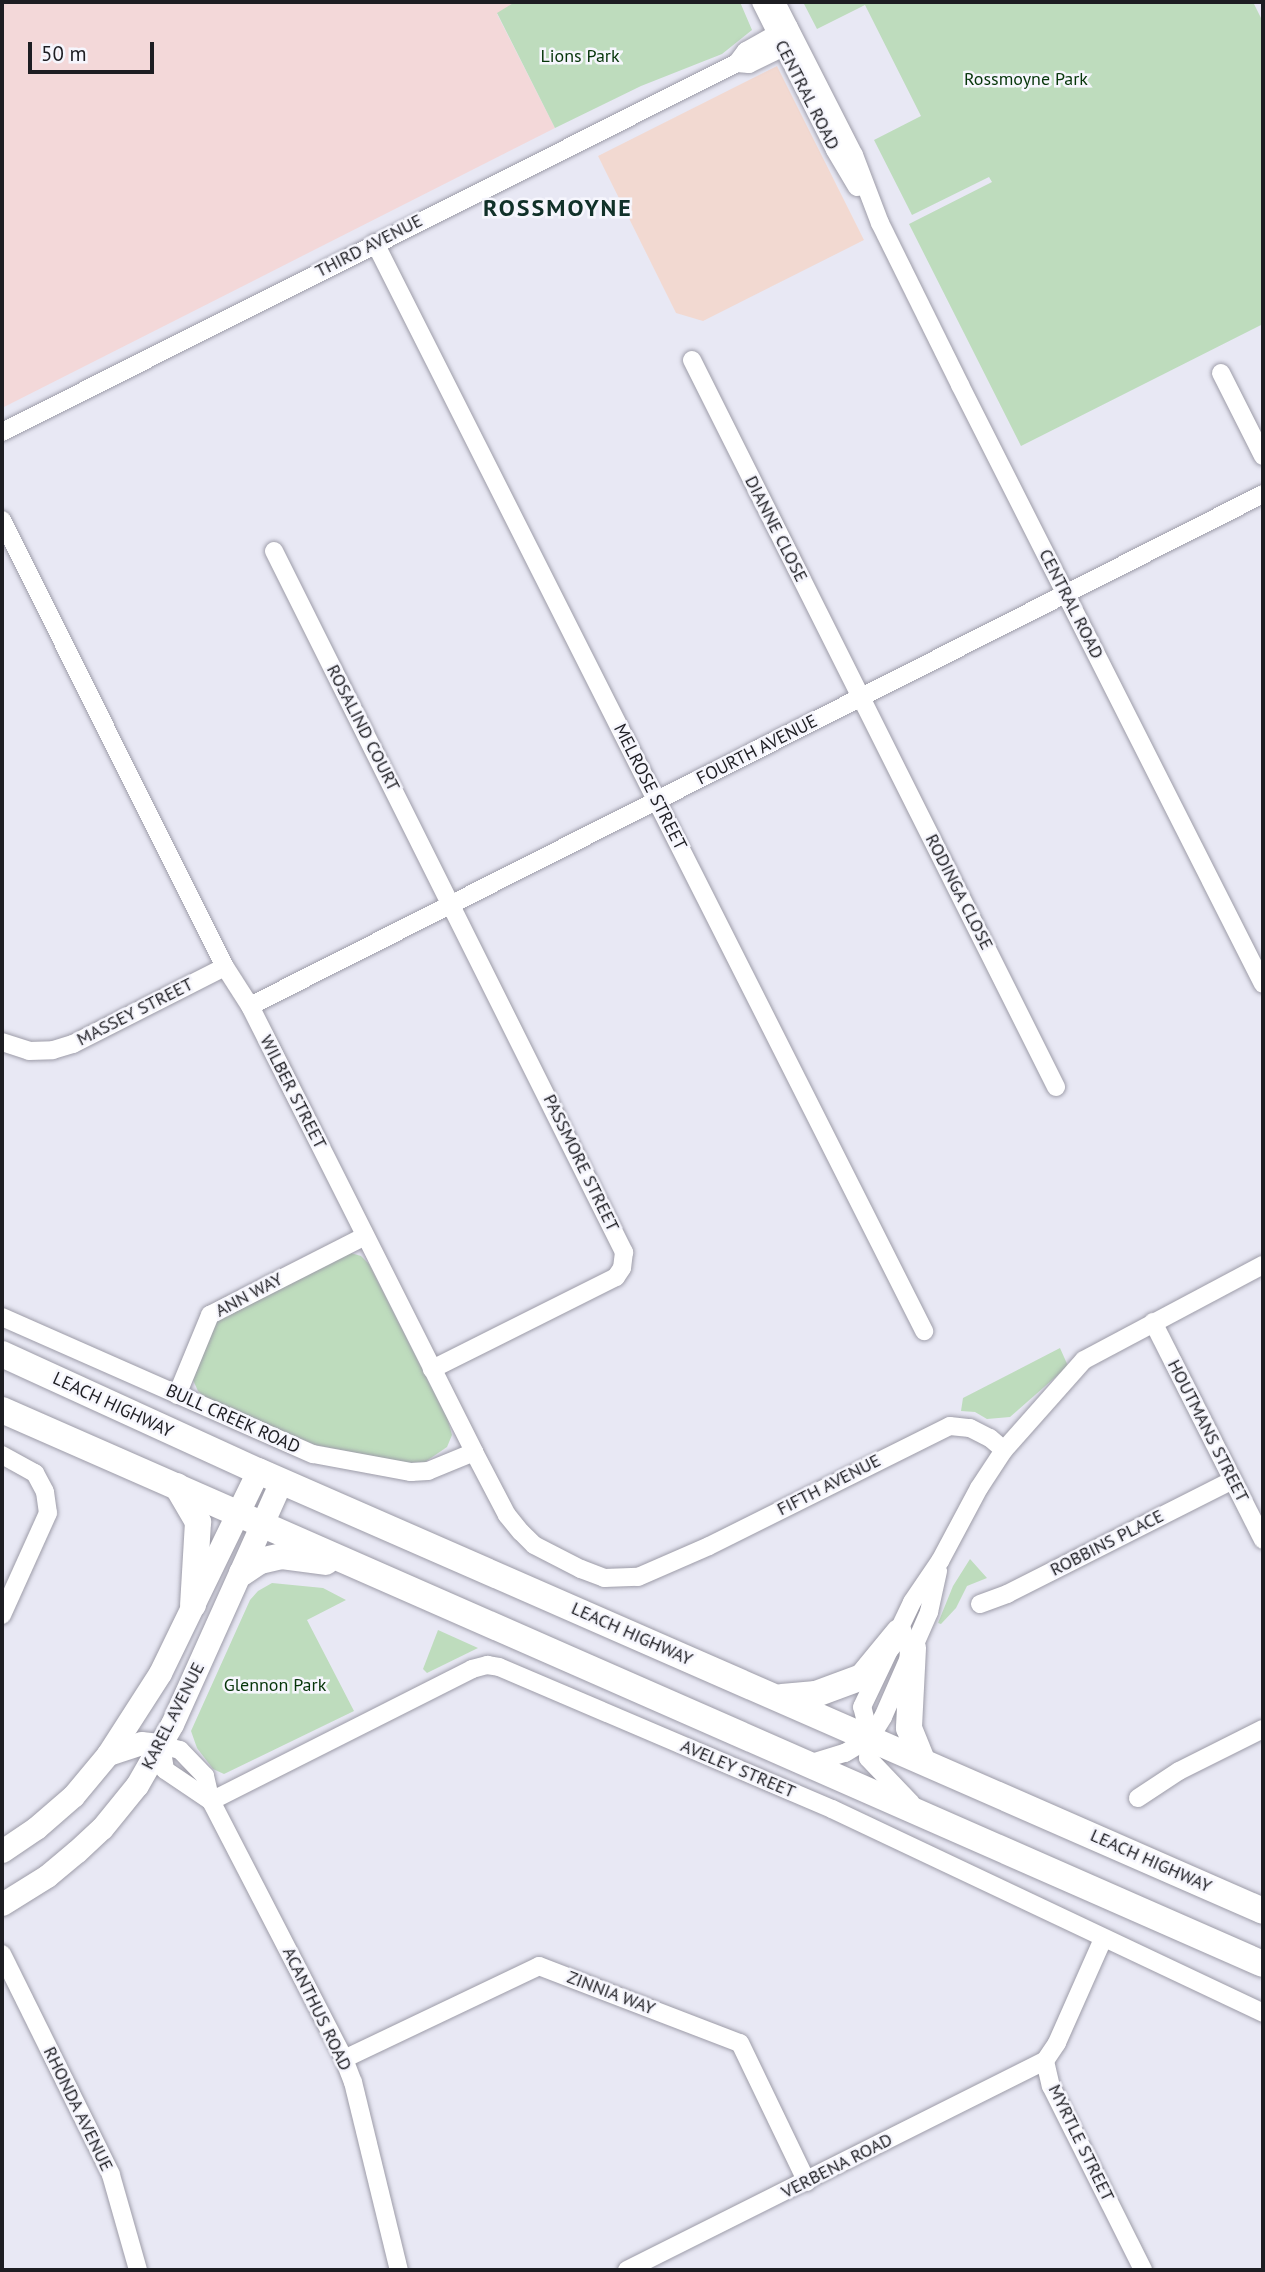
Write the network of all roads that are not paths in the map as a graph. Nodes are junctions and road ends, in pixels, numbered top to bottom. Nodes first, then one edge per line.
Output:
1 (761, 2) edge
2 (776, 2) edge
3 (786, 38) junction
4 (375, 243) junction
5 (692, 360) dead end
6 (1221, 373) dead end
7 (2, 432) edge
8 (1263, 456) edge
9 (1263, 494) edge
10 (2, 520) edge
11 (274, 551) dead end
12 (1066, 594) junction
13 (861, 698) junction
14 (657, 800) junction
15 (452, 904) junction
16 (225, 967) junction
17 (1263, 984) edge
18 (250, 1006) junction
19 (2, 1042) edge
20 (1056, 1087) dead end
21 (365, 1236) junction
22 (1263, 1265) edge
23 (2, 1317) edge
24 (1153, 1322) junction
25 (924, 1331) dead end
26 (2, 1354) edge
27 (432, 1369) junction
28 (177, 1395) junction
29 (2, 1410) edge
30 (1004, 1450) junction
31 (474, 1452) junction
32 (2, 1455) edge
33 (269, 1476) junction
34 (1233, 1480) junction
35 (177, 1486) junction
36 (238, 1512) junction
37 (262, 1524) junction
38 (1263, 1540) edge
39 (355, 1566) junction
40 (653, 1572) joint
41 (242, 1573) junction
42 (980, 1604) dead end
43 (194, 1605) junction
44 (2, 1615) edge
45 (906, 1640) junction
46 (150, 1690) junction
47 (777, 1697) junction
48 (1263, 1728) edge
49 (870, 1738) junction
50 (162, 1745) junction
51 (108, 1754) junction
52 (922, 1760) junction
53 (808, 1764) junction
54 (1138, 1797) dead end
55 (212, 1801) junction
56 (921, 1813) junction
57 (2, 1851) edge
58 (2, 1903) edge
59 (1263, 1911) edge
60 (1103, 1939) junction
61 (2, 1954) edge
62 (1263, 1964) edge
63 (1263, 2013) edge
64 (344, 2059) junction
65 (1045, 2060) junction
66 (807, 2182) junction
67 (138, 2270) edge
68 (398, 2270) edge
69 (628, 2270) edge
70 (1143, 2270) edge

1 - 3 street, CENTRAL ROAD
2 - 3 street, CENTRAL ROAD
3 - 4 street, THIRD AVENUE
3 - 12 street, CENTRAL ROAD
4 - 7 street, THIRD AVENUE
4 - 14 street, MELROSE STREET
5 - 13 street, DIANNE CLOSE
6 - 8 street
9 - 12 street, FOURTH AVENUE
10 - 16 street, WILBER STREET
11 - 15 street, ROSALIND COURT
12 - 13 street, FOURTH AVENUE
12 - 17 street, CENTRAL ROAD
13 - 14 street, FOURTH AVENUE
13 - 20 street, RODINGA CLOSE
14 - 15 street, FOURTH AVENUE
14 - 25 street, MELROSE STREET
15 - 18 street, FOURTH AVENUE
15 - 27 street, PASSMORE STREET
16 - 18 street, WILBER STREET
16 - 19 street, MASSEY STREET
18 - 21 street, WILBER STREET
21 - 27 street, WILBER STREET
21 - 28 street, ANN WAY
22 - 24 street
23 - 28 street, BULL CREEK ROAD
24 - 30 street
24 - 34 street, HOUTMANS STREET
26 - 33 highway, LEACH HIGHWAY
27 - 31 street, WILBER STREET
28 - 31 street, BULL CREEK ROAD
29 - 35 highway
30 - 40 street, FIFTH AVENUE
30 - 45 street
31 - 40 street, WILBER STREET
32 - 44 street
33 - 36 main road, KAREL AVENUE
33 - 37 main road, KAREL AVENUE
33 - 47 highway, LEACH HIGHWAY
34 - 38 street, HOUTMANS STREET
34 - 42 street, ROBBINS PLACE
35 - 36 highway
35 - 43 highway
36 - 37 highway
36 - 43 main road, KAREL AVENUE
37 - 39 highway
37 - 41 main road, KAREL AVENUE
39 - 41 highway
39 - 53 highway
41 - 50 main road, KAREL AVENUE
43 - 46 main road, KAREL AVENUE
45 - 47 highway
45 - 49 street
45 - 52 highway
46 - 50 main road
46 - 51 main road, KAREL AVENUE
47 - 49 highway, LEACH HIGHWAY
48 - 54 street
49 - 52 highway, LEACH HIGHWAY
49 - 53 street
49 - 56 street
50 - 51 main road
50 - 55 street, ACANTHUS ROAD
50 - 58 main road, KAREL AVENUE
51 - 57 main road, KAREL AVENUE
52 - 59 highway, LEACH HIGHWAY
53 - 56 highway
55 - 60 street, AVELEY STREET
55 - 64 street, ACANTHUS ROAD
56 - 62 highway
60 - 63 street, AVELEY STREET
60 - 65 street, MYRTLE STREET
61 - 67 street, RHONDA AVENUE
64 - 66 street, ZINNIA WAY
64 - 68 street, ACANTHUS ROAD
65 - 66 street, VERBENA ROAD
65 - 70 street, MYRTLE STREET
66 - 69 street, VERBENA ROAD

